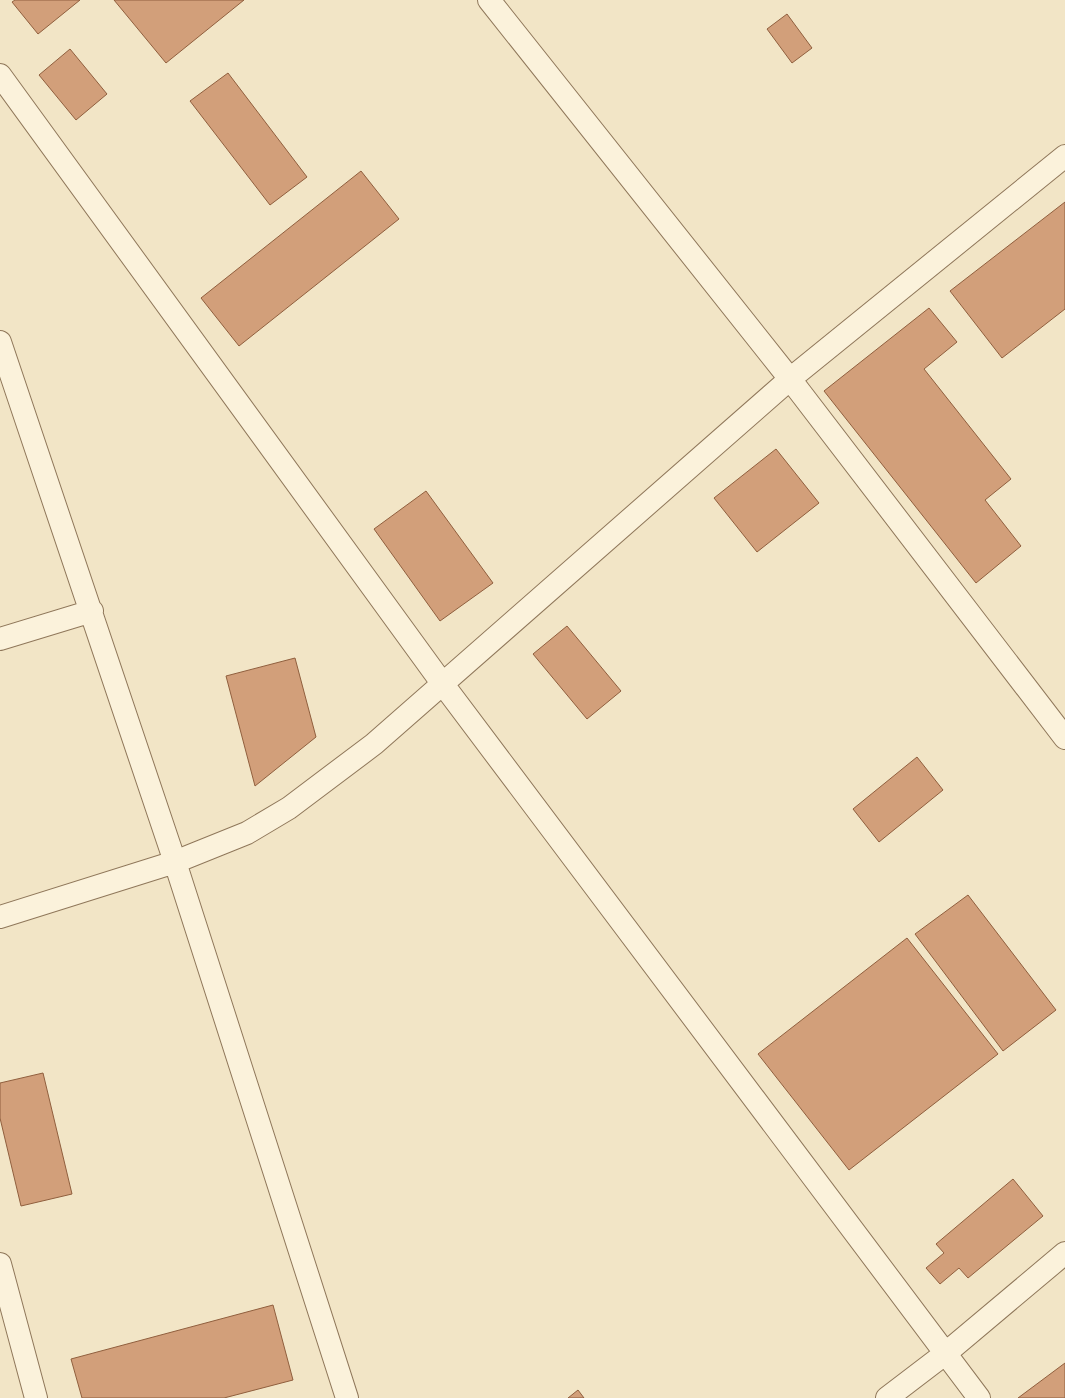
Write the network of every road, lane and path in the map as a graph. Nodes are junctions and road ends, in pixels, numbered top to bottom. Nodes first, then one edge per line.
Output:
1 (489, 0) edge
2 (0, 74) edge
3 (1065, 156) edge
4 (0, 342) edge
5 (790, 379) junction
6 (92, 611) junction
7 (0, 639) edge
8 (442, 683) junction
9 (1065, 738) edge
10 (175, 862) junction
11 (0, 918) edge
12 (1065, 1253) edge
13 (0, 1264) edge
14 (946, 1353) junction
15 (36, 1398) edge
16 (347, 1398) edge
17 (887, 1398) edge
18 (979, 1398) edge

1 - 5 street
2 - 8 street
3 - 5 street
4 - 6 street
5 - 8 street
5 - 9 street
6 - 7 street
6 - 10 street
8 - 10 street
8 - 14 street
10 - 11 street
10 - 16 street
12 - 14 street
13 - 15 street
14 - 17 street
14 - 18 street

